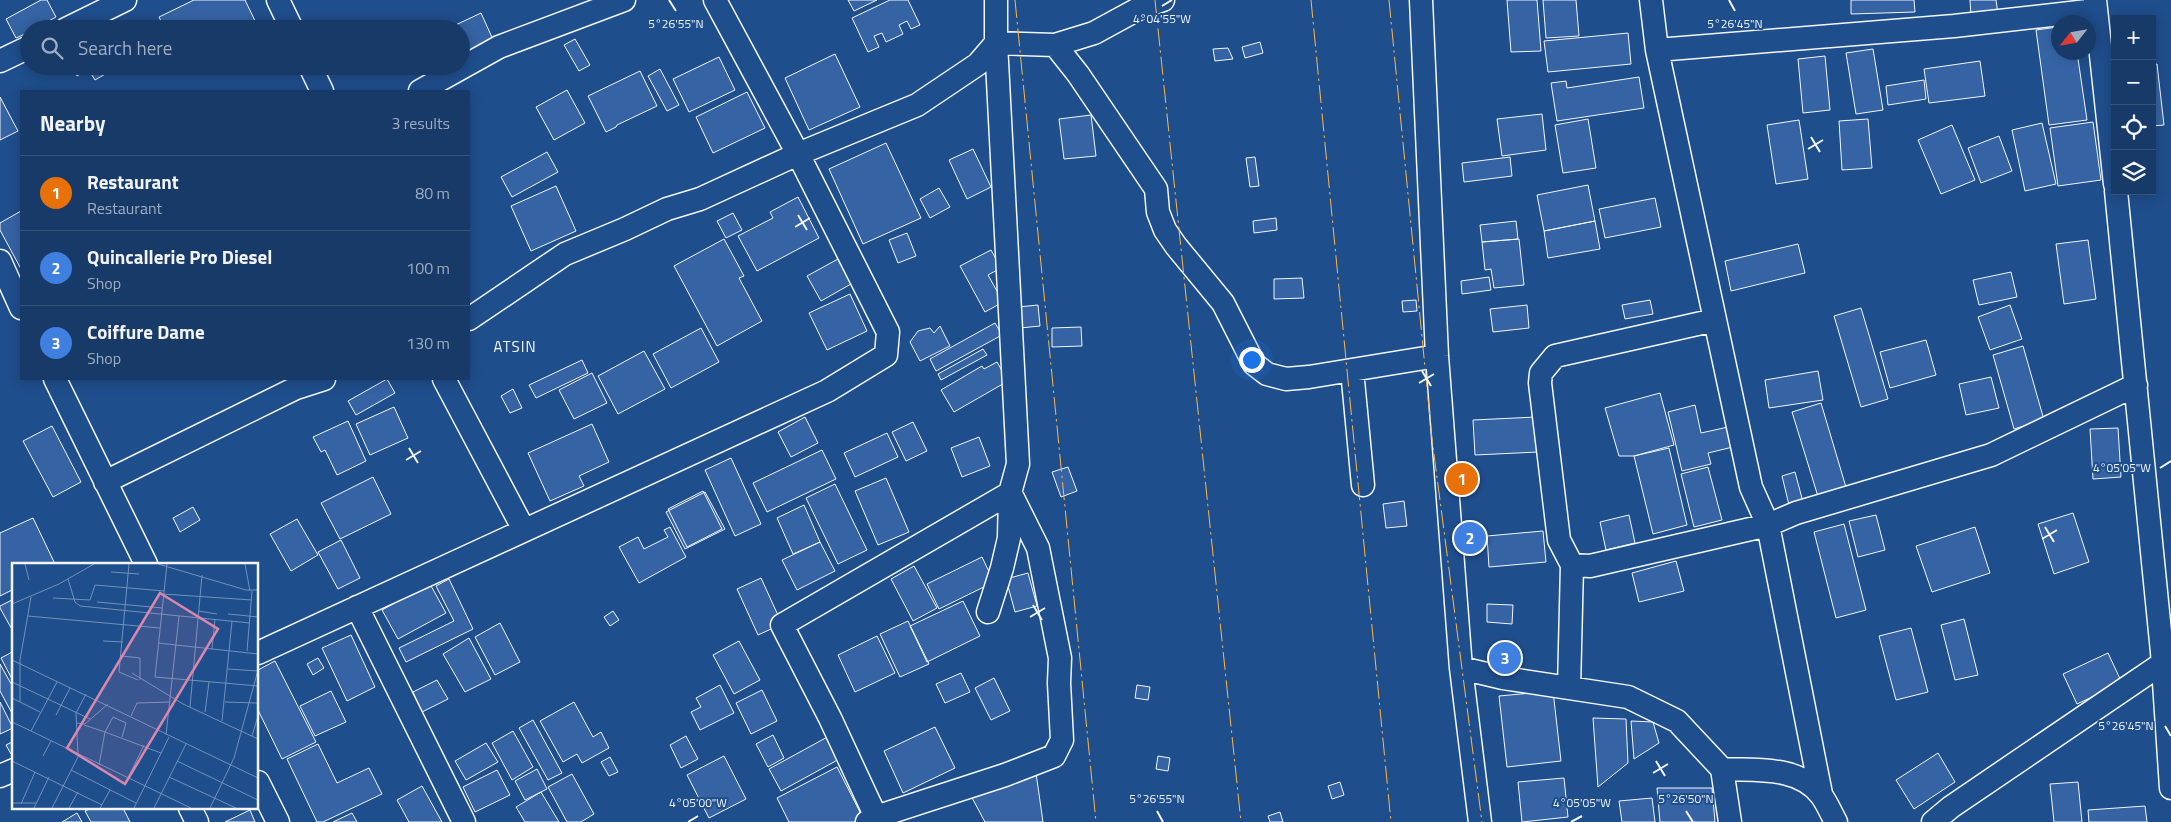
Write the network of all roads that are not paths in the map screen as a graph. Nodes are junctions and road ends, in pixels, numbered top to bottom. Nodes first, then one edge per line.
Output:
1 (125, 0) edge
2 (278, 0) edge
3 (624, 0) edge
4 (716, 0) edge
5 (996, 0) edge
6 (1163, 0) edge
7 (1421, 0) edge
8 (1651, 0) edge
9 (2095, 5) edge
10 (84, 20) edge
11 (288, 20) edge
12 (996, 43) junction
13 (1055, 44) junction
14 (1657, 50) junction
15 (20, 51) edge
16 (0, 61) edge
17 (470, 63) edge
18 (314, 75) edge
19 (448, 75) edge
20 (322, 90) edge
21 (422, 90) edge
22 (2111, 150) edge
23 (798, 154) junction
24 (2116, 195) edge
25 (0, 262) edge
26 (14, 294) edge
27 (470, 318) edge
28 (1715, 320) junction
29 (1437, 356) junction
30 (1352, 370) junction
31 (55, 380) edge
32 (321, 380) edge
33 (445, 380) edge
34 (2136, 385) junction
35 (105, 482) junction
36 (1363, 485) dead end
37 (1010, 493) junction
38 (1768, 525) junction
39 (524, 530) junction
40 (146, 563) edge
41 (1572, 565) junction
42 (357, 607) junction
43 (988, 612) dead end
44 (259, 653) edge
45 (2165, 656) edge
46 (1461, 668) junction
47 (1569, 688) junction
48 (1722, 770) junction
49 (12, 771) edge
50 (0, 776) edge
51 (259, 784) edge
52 (2171, 788) edge
53 (1821, 794) junction
54 (191, 810) edge
55 (871, 819) edge
56 (197, 822) edge
57 (278, 822) edge
58 (464, 822) edge
59 (1480, 822) edge
60 (1730, 822) edge
61 (1836, 822) edge
62 (1933, 822) edge

1 - 10 street
2 - 11 street
3 - 17 street
4 - 23 street
5 - 12 street
6 - 13 street
7 - 29 street
8 - 14 street
9 - 14 street
9 - 22 street
12 - 13 street
12 - 23 street
12 - 37 street
13 - 30 street
14 - 28 street
15 - 16 street
18 - 20 street
19 - 21 street
23 - 27 street
23 - 39 street
24 - 34 street
25 - 26 street
28 - 38 street
28 - 41 street
29 - 30 street
29 - 46 street
30 - 36 street
31 - 35 street
32 - 35 street
33 - 39 street
34 - 38 street
34 - 45 street
35 - 40 street
37 - 43 street
37 - 55 street
37 - 55 street
38 - 41 street
38 - 53 street
39 - 42 street
41 - 47 street
42 - 44 street
42 - 58 street
45 - 52 street
45 - 62 street
46 - 47 street
46 - 59 street
47 - 48 street
48 - 53 street
48 - 60 street
49 - 50 street
51 - 57 street
53 - 61 street
54 - 56 street

